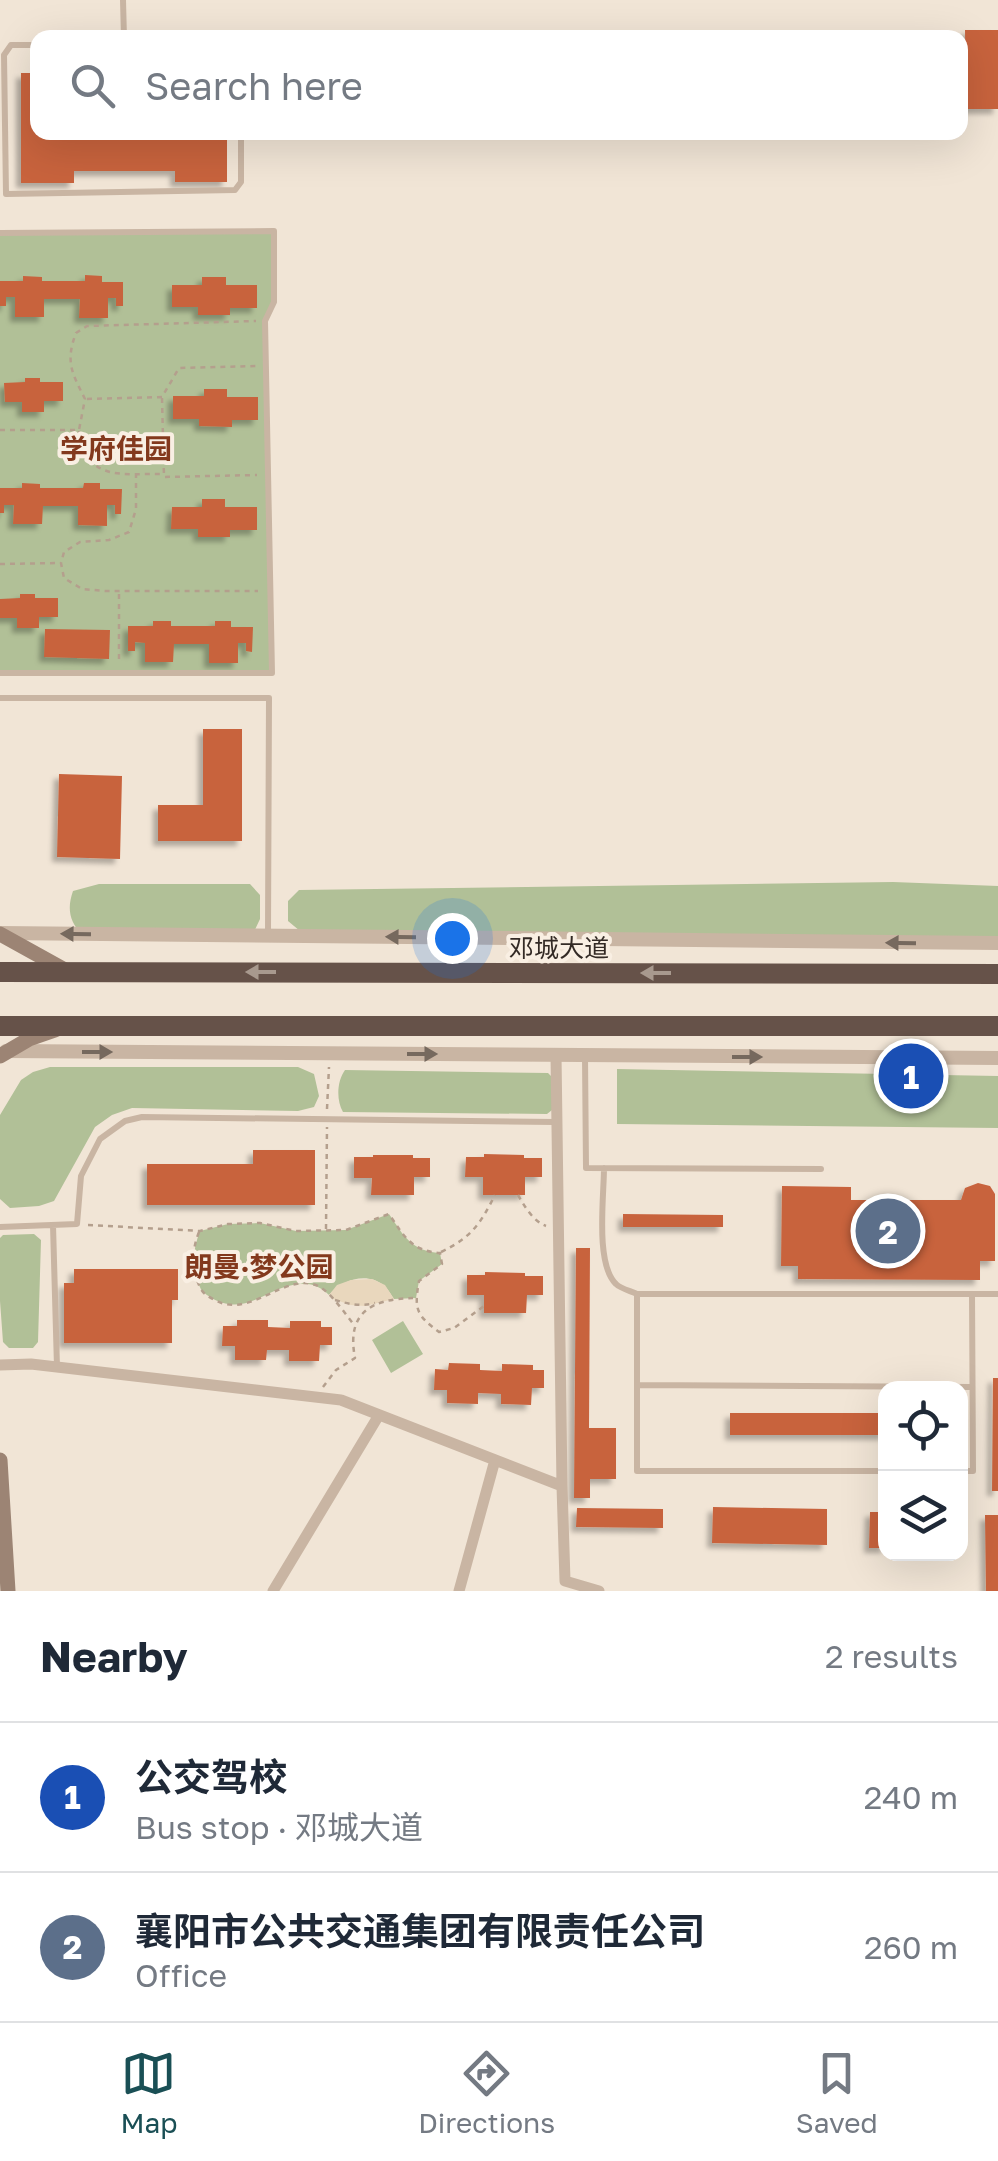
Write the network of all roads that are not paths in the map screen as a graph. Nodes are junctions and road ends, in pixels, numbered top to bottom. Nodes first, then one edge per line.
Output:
1 (123, 0) edge
2 (124, 30) edge
3 (30, 45) edge
4 (241, 140) edge
5 (0, 234) edge
6 (0, 672) edge
7 (0, 698) edge
8 (0, 934) edge
9 (268, 936) junction
10 (998, 944) edge
11 (0, 972) edge
12 (69, 972) junction
13 (998, 974) edge
14 (0, 1026) edge
15 (64, 1026) junction
16 (585, 1026) junction
17 (998, 1026) edge
18 (2, 1053) edge
19 (556, 1055) junction
20 (585, 1056) junction
21 (998, 1058) edge
22 (557, 1122) junction
23 (604, 1168) junction
24 (821, 1169) dead end
25 (53, 1225) junction
26 (0, 1227) edge
27 (638, 1294) junction
28 (972, 1294) junction
29 (998, 1294) edge
30 (0, 1365) edge
31 (57, 1366) junction
32 (638, 1385) junction
33 (972, 1387) junction
34 (380, 1415) junction
35 (0, 1460) edge
36 (495, 1460) junction
37 (878, 1471) edge
38 (968, 1471) edge
39 (562, 1486) junction
40 (8, 1591) edge
41 (273, 1591) edge
42 (459, 1591) edge
43 (599, 1591) edge

1 - 2 lane
3 - 4 lane
5 - 6 lane
7 - 9 lane
9 -> 8 street
8 - 12 main road
10 -> 9 street
11 - 12 highway, 邓城大道
13 -> 12 highway, 邓城大道
14 - 15 highway
15 - 16 highway
15 - 18 main road
16 - 17 highway
16 - 20 street
18 -> 19 street
19 - 20 street
19 - 22 street
20 -> 21 street
20 - 23 lane
22 - 25 lane
22 - 39 street
23 - 24 lane
23 - 27 lane
25 - 26 lane
25 - 31 lane
27 - 28 lane
27 - 32 lane
28 - 29 lane
28 - 33 lane
30 - 31 street
31 - 34 street
32 - 33 lane
32 - 37 lane
33 - 38 lane
34 - 36 street
34 - 41 street
35 - 40 main road
36 - 39 street
36 - 42 street
39 - 43 street

